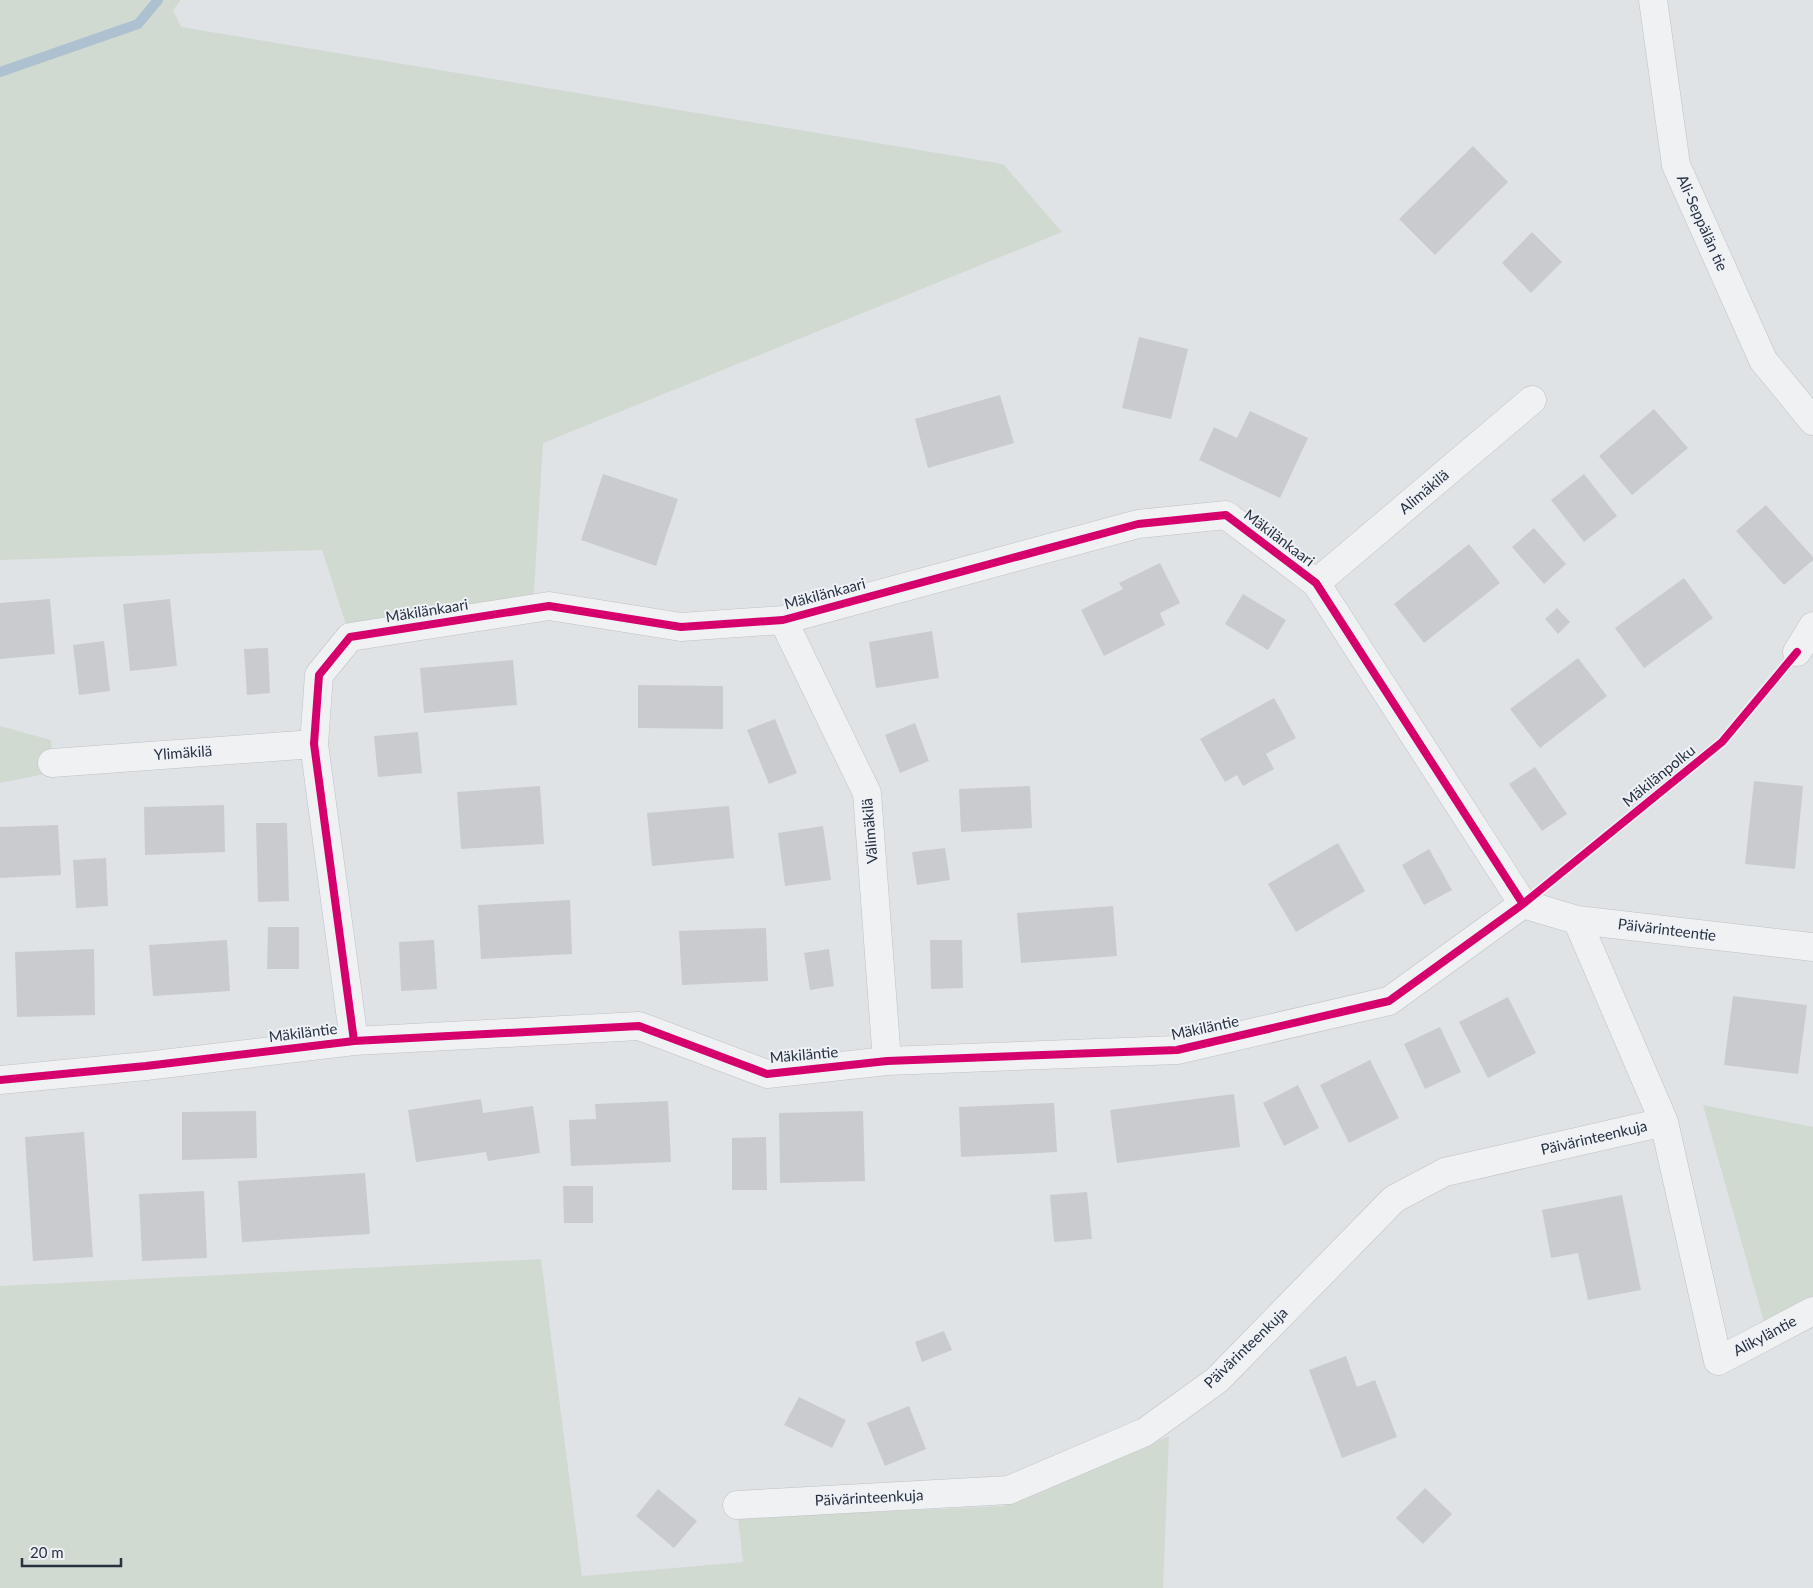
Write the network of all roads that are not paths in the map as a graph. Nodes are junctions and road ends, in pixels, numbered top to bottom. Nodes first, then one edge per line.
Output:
1 (1653, 0) edge
2 (1532, 400) dead end
3 (1813, 421) edge
4 (1316, 583) junction
5 (783, 620) junction
6 (1813, 626) edge
7 (1797, 652) dead end
8 (314, 744) junction
9 (52, 763) dead end
10 (1523, 904) junction
11 (1577, 920) junction
12 (1813, 947) edge
13 (354, 1041) junction
14 (887, 1061) junction
15 (0, 1080) edge
16 (1664, 1122) junction
17 (1813, 1311) edge
18 (737, 1506) dead end

1 - 3 street, Ali-Seppälän tie
2 - 4 street, Alimäkilä
4 - 5 street, Mäkilänkaari
4 - 10 street, Mäkilänkaari
5 - 8 street, Mäkilänkaari
5 - 14 street, Välimäkilä
6 - 7 street
8 - 9 street, Ylimäkilä
8 - 13 street, Mäkilänkaari
10 - 11 street, Päivärinteentie
10 - 14 street, Mäkiläntie
11 - 12 street, Päivärinteentie
11 - 16 street
13 - 14 street, Mäkiläntie
13 - 15 street, Mäkiläntie
16 - 17 street, Alikyläntie
16 - 18 street, Päivärinteenkuja

